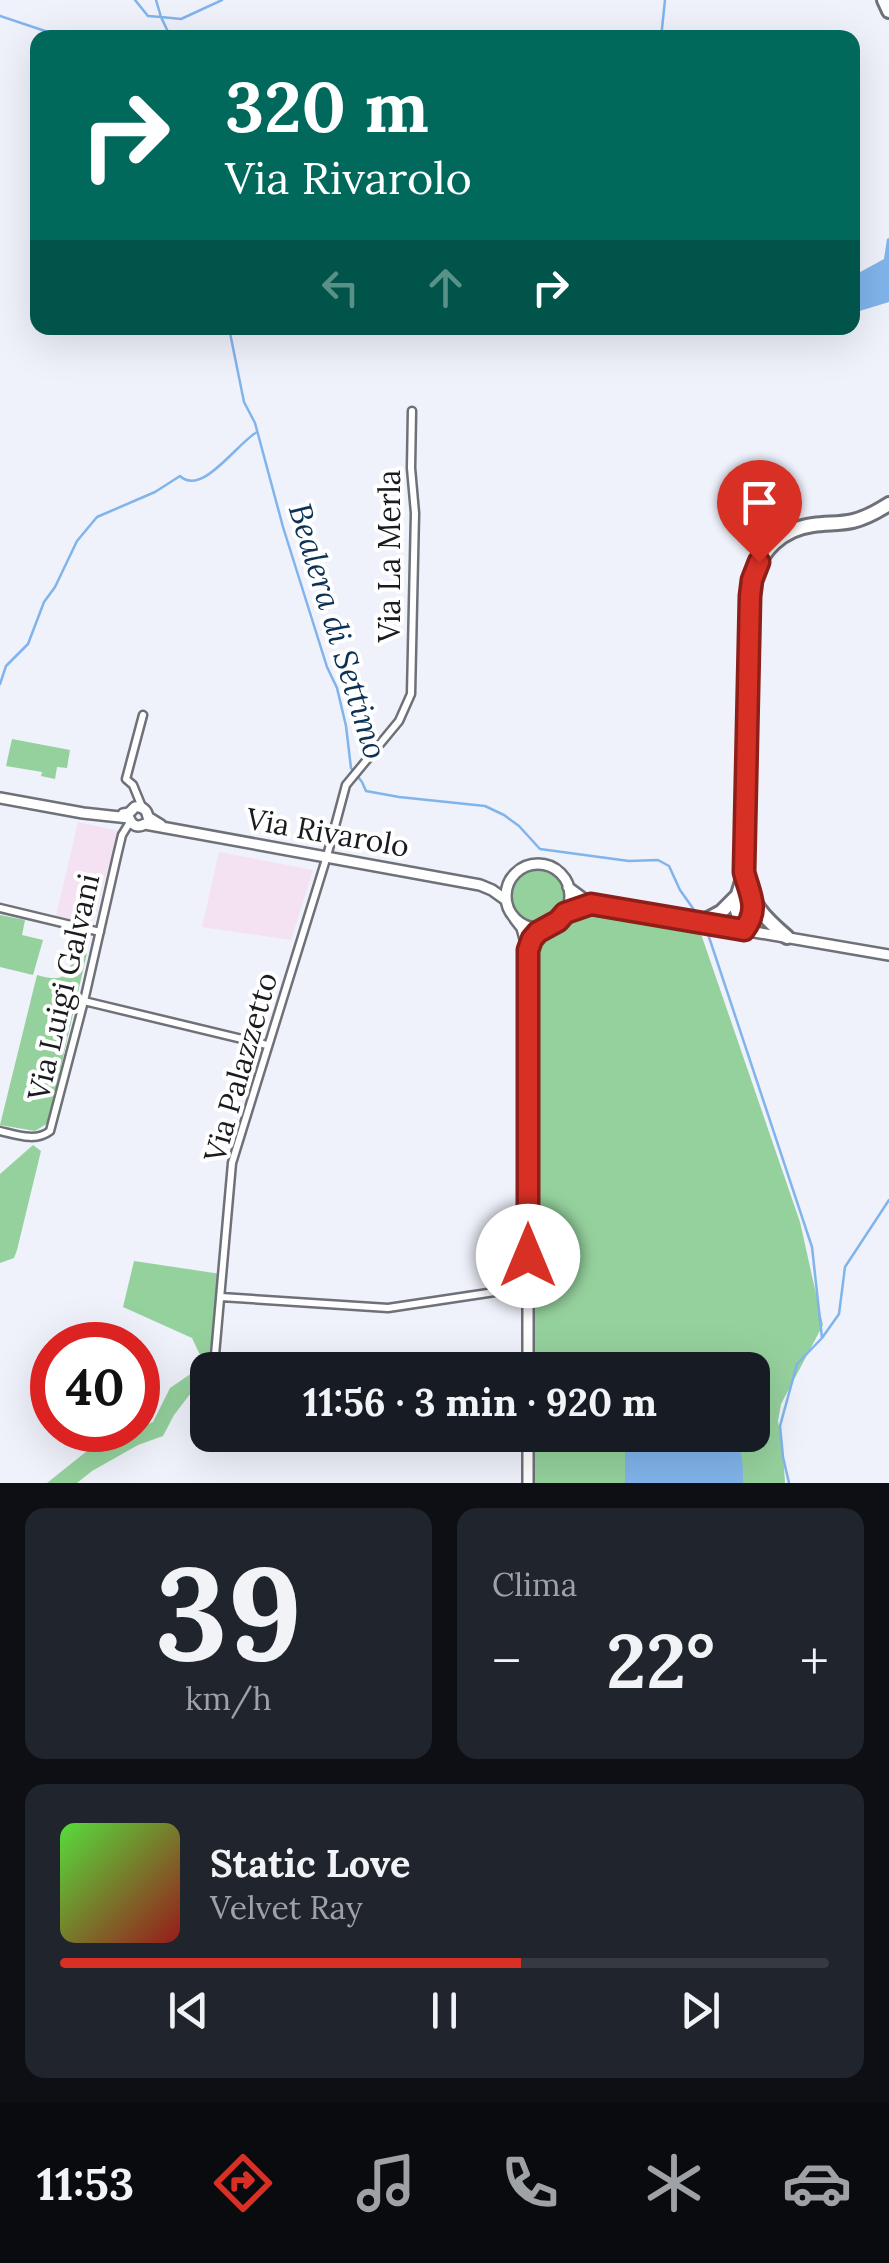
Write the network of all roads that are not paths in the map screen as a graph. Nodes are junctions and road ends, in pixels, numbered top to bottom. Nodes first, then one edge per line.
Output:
1 (884, 0) edge
2 (889, 11) edge
3 (412, 411) dead end
4 (889, 504) edge
5 (143, 715) dead end
6 (0, 798) edge
7 (136, 817) junction
8 (327, 856) junction
9 (744, 872) junction
10 (510, 880) junction
11 (480, 885) junction
12 (568, 887) junction
13 (736, 897) junction
14 (506, 900) junction
15 (753, 902) junction
16 (591, 904) junction
17 (0, 908) edge
18 (565, 913) junction
19 (514, 918) junction
20 (703, 922) junction
21 (550, 926) junction
22 (744, 930) junction
23 (100, 932) junction
24 (788, 937) junction
25 (528, 950) junction
26 (889, 955) edge
27 (84, 1001) junction
28 (268, 1046) junction
29 (0, 1132) edge
30 (508, 1290) dead end
31 (221, 1297) junction
32 (215, 1352) edge
33 (528, 1352) edge
34 (528, 1452) edge
35 (528, 1483) edge

1 - 2 highway
3 - 8 street, Via La Merla
4 - 9 highway
5 - 7 street
6 - 7 main road
7 - 8 main road, Via Rivarolo
7 - 23 street, Via Luigi Galvani
8 - 11 main road, Via Rivarolo
8 - 28 street, Via Palazzetto
9 - 13 highway
9 - 15 highway
10 - 11 main road, Via Rivarolo
10 - 12 main road
10 - 14 main road
11 - 14 main road, Via Rivarolo
12 - 16 main road
12 - 18 main road
13 - 20 highway
13 - 22 highway
14 - 19 main road
15 - 22 highway
15 - 24 highway
16 - 18 main road
16 - 20 main road
17 - 23 street
18 - 21 main road
19 - 21 main road
19 - 25 main road
20 - 22 main road
21 - 25 main road
22 - 24 main road
23 - 27 street, Via Luigi Galvani
24 - 26 main road
25 - 33 main road
27 - 28 street
27 - 29 street, Via Luigi Galvani
28 - 31 street, Via Palazzetto
30 - 31 street
31 - 32 street, Via Palazzetto
34 - 35 main road

